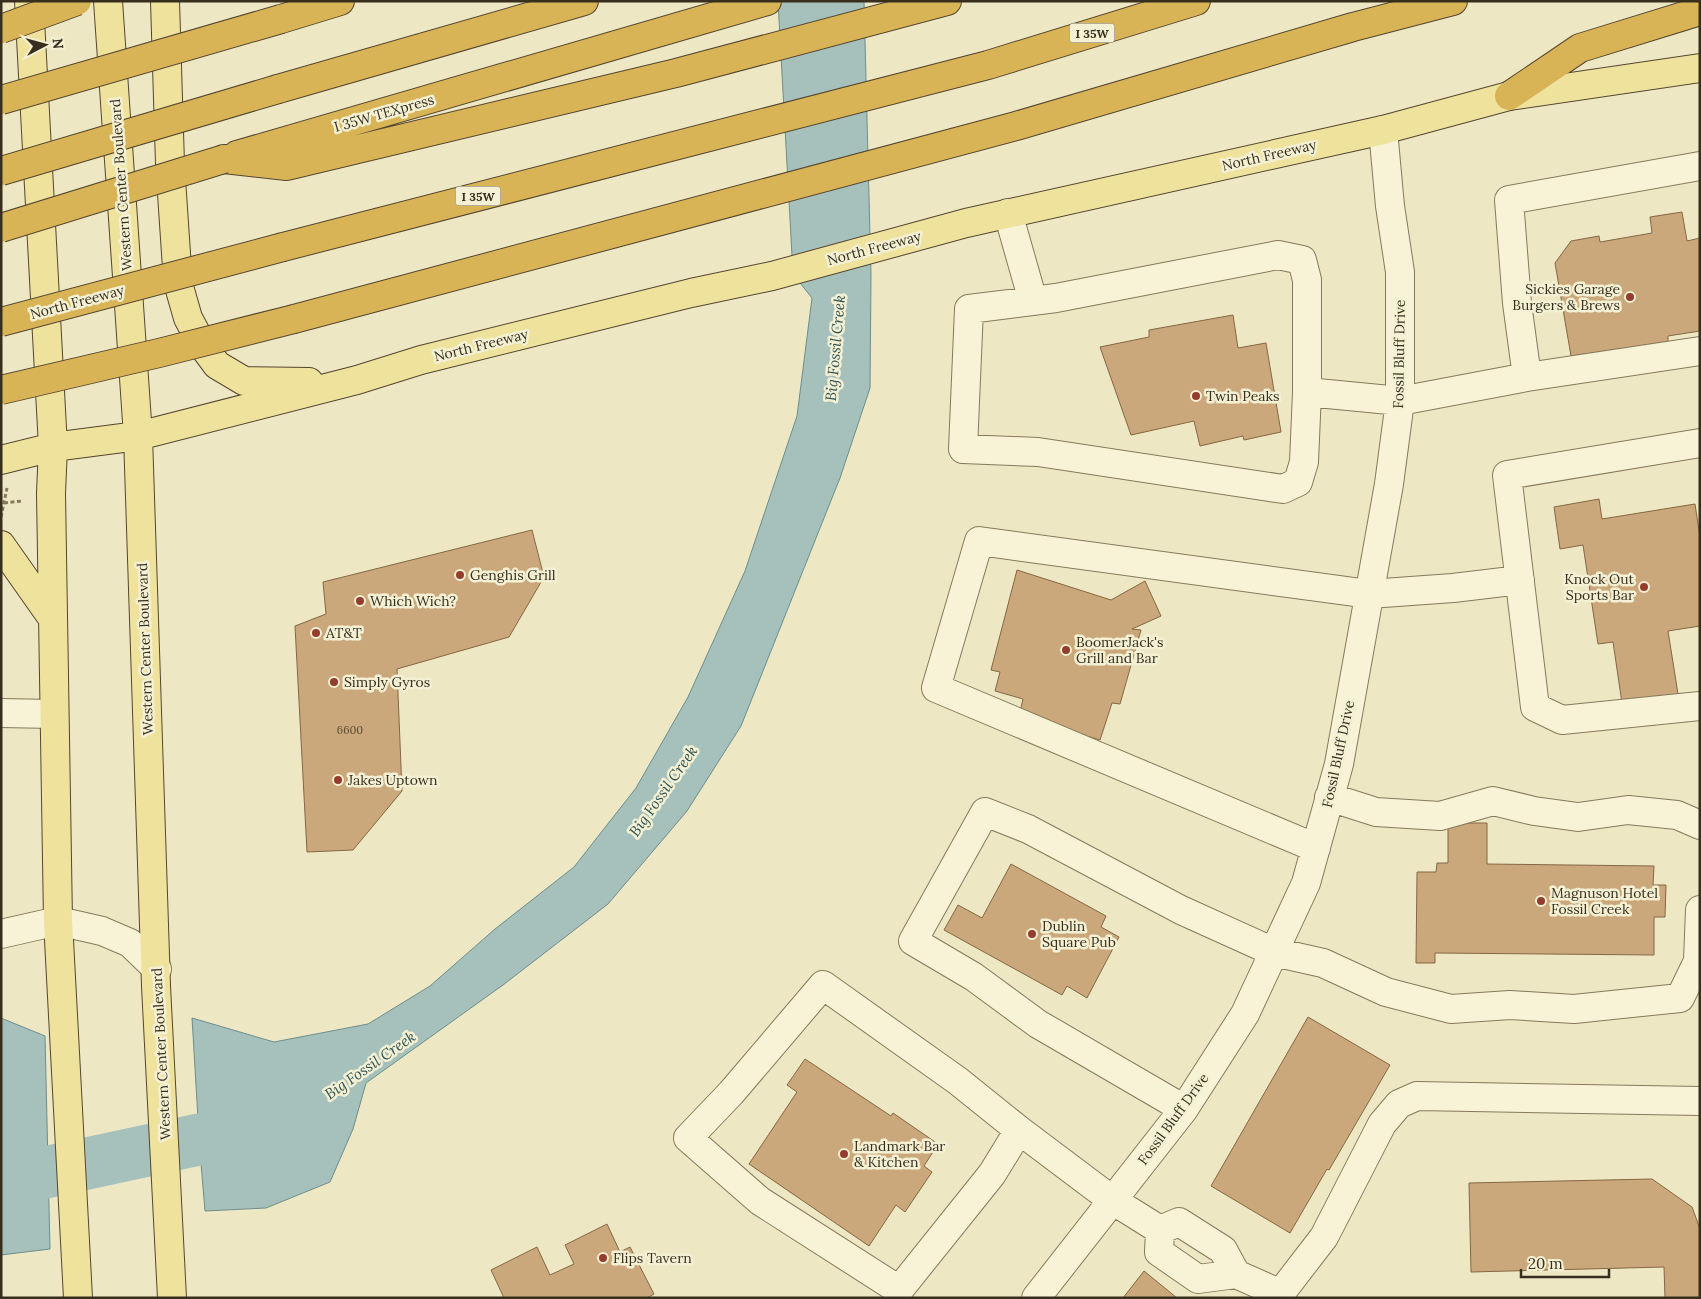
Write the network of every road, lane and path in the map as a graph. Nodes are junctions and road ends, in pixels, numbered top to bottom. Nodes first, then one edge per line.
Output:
1 (29, 1) edge
2 (77, 1) edge
3 (108, 1) edge
4 (164, 1) edge
5 (340, 1) edge
6 (584, 1) edge
7 (767, 1) edge
8 (947, 1) edge
9 (1196, 1) edge
10 (1452, 1) edge
11 (1700, 11) edge
12 (1, 29) edge
13 (1700, 68) edge
14 (1509, 96) junction
15 (1, 100) edge
16 (1383, 130) junction
17 (224, 159) junction
18 (1700, 166) edge
19 (1, 171) edge
20 (1008, 213) junction
21 (1, 228) edge
22 (1033, 301) junction
23 (1, 322) edge
24 (1700, 351) edge
25 (1527, 377) junction
26 (357, 380) junction
27 (1, 390) edge
28 (1307, 392) junction
29 (1400, 402) junction
30 (138, 436) junction
31 (1700, 442) edge
32 (54, 447) junction
33 (1, 460) edge
34 (7, 488) dead end
35 (4, 502) junction
36 (22, 502) dead end
37 (1, 517) edge
38 (1, 545) edge
39 (1520, 580) junction
40 (1370, 594) junction
41 (53, 619) junction
42 (1700, 706) edge
43 (1, 713) edge
44 (54, 714) junction
45 (1330, 797) junction
46 (1700, 825) edge
47 (1316, 848) junction
48 (1700, 910) edge
49 (58, 921) junction
50 (1, 934) edge
51 (1274, 952) junction
52 (157, 978) junction
53 (1700, 1101) edge
54 (1184, 1109) junction
55 (1019, 1130) junction
56 (1112, 1200) junction
57 (1160, 1230) junction
58 (1236, 1274) junction
59 (903, 1294) edge
60 (1279, 1296) edge
61 (78, 1298) edge
62 (172, 1298) edge
63 (1036, 1298) edge

1 - 32 main road
2 - 12 highway, bridge
3 - 30 main road, Western Center Boulevard
4 - 26 main road
5 - 15 highway, bridge
6 - 19 highway, bridge
7 - 17 highway, I 35W TEXpress
8 - 17 highway
9 - 23 highway, North Freeway / I 35W, bridge
10 - 27 highway, bridge
11 - 14 highway
13 - 14 main road, North Freeway
14 - 16 main road, North Freeway
16 - 20 main road, North Freeway
16 - 29 street, Fossil Bluff Drive
17 - 21 highway, I 35W TEXpress, bridge
18 - 25 street
20 - 22 street
20 - 26 main road, North Freeway
22 - 28 street
22 - 28 street
24 - 25 street
25 - 29 street
26 - 30 main road, North Freeway
28 - 29 street
29 - 40 street, Fossil Bluff Drive
30 - 32 main road, North Freeway
30 - 52 main road, Western Center Boulevard
31 - 39 street
32 - 33 main road, North Freeway
32 - 41 main road
34 - 35 path
35 - 36 path
35 - 37 path
38 - 41 main road
39 - 40 street
39 - 42 street
40 - 45 street, Fossil Bluff Drive
40 - 47 street
41 - 44 main road
43 - 44 street
44 - 49 main road
45 - 46 street
45 - 47 street, Fossil Bluff Drive
47 - 51 street, Fossil Bluff Drive
48 - 51 street
49 - 50 street
49 - 52 street
49 - 61 main road
51 - 54 street, Fossil Bluff Drive
51 - 54 street
52 - 62 main road, Western Center Boulevard
53 - 60 street
54 - 56 street, Fossil Bluff Drive
55 - 56 street
55 - 59 street
55 - 59 street
56 - 57 street
56 - 63 street, Fossil Bluff Drive
57 - 58 street
57 - 58 street
58 - 60 street

